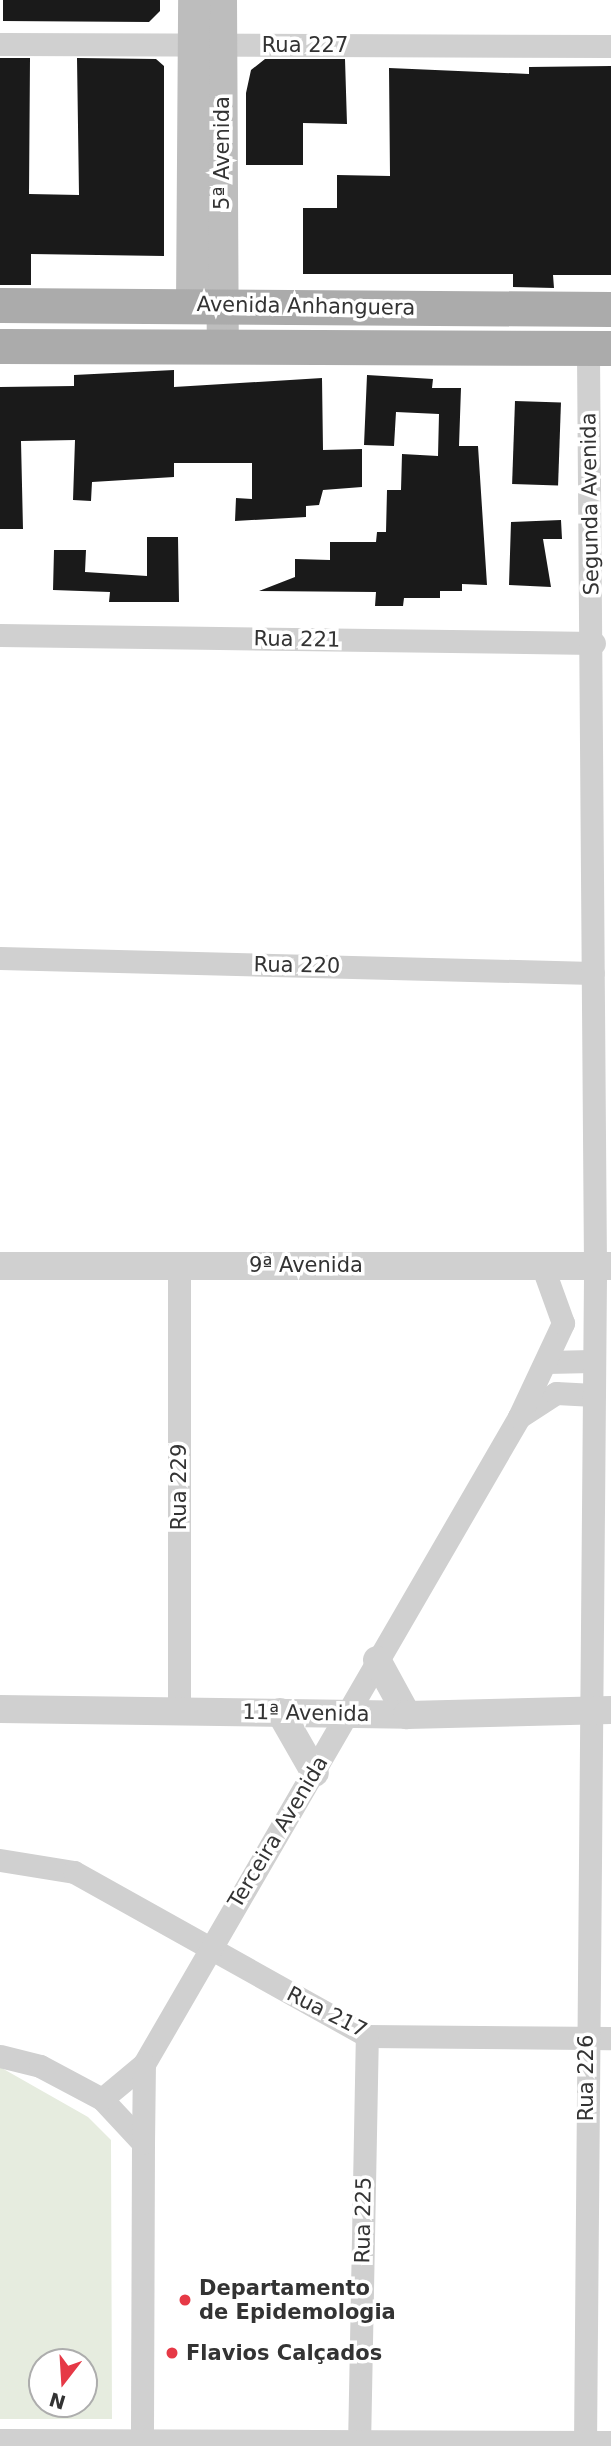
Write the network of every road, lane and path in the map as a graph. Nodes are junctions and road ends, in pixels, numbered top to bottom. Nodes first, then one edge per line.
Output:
1 (194, 0) edge
2 (221, 0) edge
3 (0, 44) edge
4 (208, 45) junction
5 (611, 46) edge
6 (0, 305) edge
7 (207, 306) junction
8 (611, 309) edge
9 (223, 344) junction
10 (0, 346) edge
11 (600, 348) edge
12 (0, 635) edge
13 (594, 643) junction
14 (603, 810) edge
15 (0, 958) edge
16 (593, 973) junction
17 (179, 1265) junction
18 (542, 1265) junction
19 (0, 1266) edge
20 (603, 1266) edge
21 (593, 1361) junction
22 (546, 1362) junction
23 (594, 1395) junction
24 (519, 1418) junction
25 (377, 1660) junction
26 (0, 1709) edge
27 (179, 1710) junction
28 (602, 1710) edge
29 (280, 1712) junction
30 (346, 1713) junction
31 (407, 1715) junction
32 (315, 1773) junction
33 (0, 1860) edge
34 (208, 1948) junction
35 (366, 2036) junction
36 (611, 2038) edge
37 (586, 2039) junction
38 (0, 2056) edge
39 (144, 2064) junction
40 (102, 2099) junction
41 (143, 2143) junction
42 (0, 2443) edge
43 (142, 2445) edge
44 (359, 2445) edge
45 (594, 2445) edge

1 - 4 main road, 5ª Avenida
2 - 4 main road, 5ª Avenida
3 - 4 street, Rua 227
4 - 5 street, Rua 227
4 - 7 main road, 5ª Avenida
6 - 7 main road, Avenida Anhanguera
7 - 8 main road, Avenida Anhanguera
7 - 9 main road, 5ª Avenida
9 - 10 main road, Avenida Anhanguera
9 - 11 main road, Avenida Anhanguera
11 - 13 street, Segunda Avenida
12 - 13 street, Rua 221
13 - 14 street, Segunda Avenida
14 - 16 street, Segunda Avenida
15 - 16 street, Rua 220
16 - 20 street, Segunda Avenida
17 - 18 street, 9ª Avenida
17 - 19 street, 9ª Avenida
17 - 27 street, Rua 229
18 - 20 street, 9ª Avenida
18 - 22 street, Terceira Avenida
20 - 21 street, Segunda Avenida
21 - 22 street
21 - 23 street, Segunda Avenida
22 - 24 street, Terceira Avenida
23 - 24 street, Terceira Avenida
23 - 28 street, Segunda Avenida
24 - 25 street, Terceira Avenida
25 - 30 street, Terceira Avenida
25 - 31 street
26 - 27 street, 11ª Avenida
27 - 29 street, 11ª Avenida
28 - 31 street, 11ª Avenida
28 - 37 street, Rua 226
29 - 30 street, 11ª Avenida
29 - 32 street
30 - 31 street, 11ª Avenida
30 - 32 street, Terceira Avenida
32 - 34 street, Terceira Avenida
33 - 34 street, Rua 217
34 - 35 street, Rua 217
34 - 39 street, Terceira Avenida
35 - 37 street, Rua 217
35 - 44 street, Rua 225
36 - 37 street, Rua 217
37 - 45 street, Rua 226
38 - 40 street
39 - 40 street, Terceira Avenida
39 - 41 street, Terceira Avenida
40 - 41 street
41 - 43 street, Terceira Avenida
42 - 43 street
43 - 44 street
44 - 45 street

